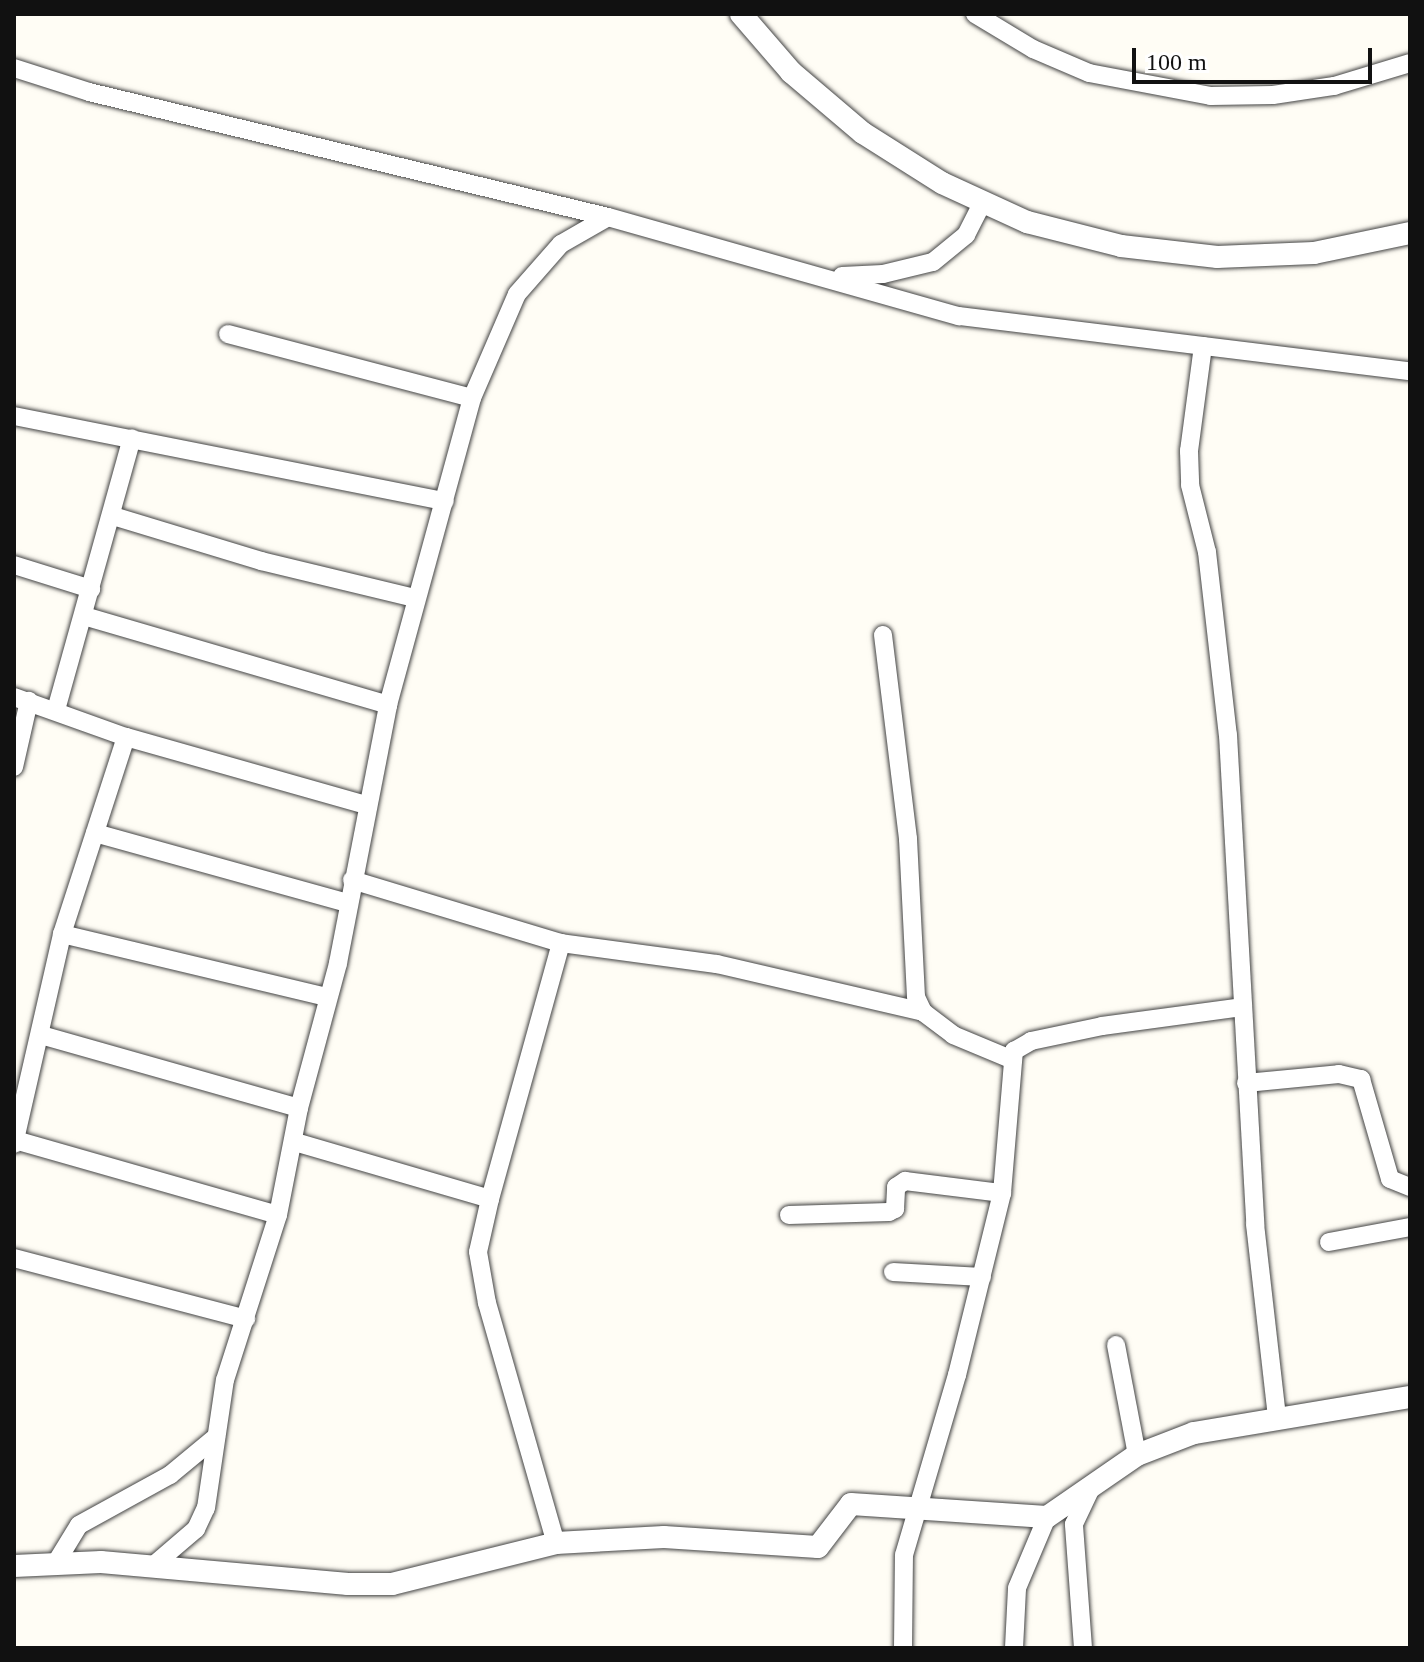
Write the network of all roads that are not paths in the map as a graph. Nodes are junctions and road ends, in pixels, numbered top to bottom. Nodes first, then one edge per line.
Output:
1 (741, 14) edge
2 (975, 14) edge
3 (1410, 63) edge
4 (14, 68) edge
5 (982, 203) junction
6 (608, 217) junction
7 (1410, 233) edge
8 (828, 275) junction
9 (228, 334) dead end
10 (1203, 346) junction
11 (1410, 371) edge
12 (472, 398) junction
13 (14, 416) edge
14 (132, 438) junction
15 (445, 501) junction
16 (113, 516) junction
17 (14, 565) edge
18 (91, 589) junction
19 (415, 598) junction
20 (84, 616) junction
21 (883, 635) dead end
22 (22, 699) edge
23 (388, 705) junction
24 (56, 710) junction
25 (126, 737) junction
26 (14, 767) edge
27 (366, 805) junction
28 (95, 833) junction
29 (352, 880) junction
30 (347, 903) junction
31 (62, 934) junction
32 (561, 943) junction
33 (327, 997) junction
34 (1242, 1007) junction
35 (923, 1012) junction
36 (41, 1035) junction
37 (1013, 1060) junction
38 (1246, 1083) junction
39 (20, 1090) edge
40 (299, 1108) junction
41 (15, 1142) edge
42 (295, 1142) junction
43 (1410, 1187) edge
44 (1002, 1193) junction
45 (490, 1199) junction
46 (278, 1215) junction
47 (789, 1215) dead end
48 (1410, 1227) edge
49 (1329, 1242) dead end
50 (14, 1258) edge
51 (893, 1272) dead end
52 (982, 1277) junction
53 (246, 1319) junction
54 (1116, 1345) dead end
55 (1410, 1397) edge
56 (1277, 1417) junction
57 (216, 1437) junction
58 (1137, 1455) junction
59 (1094, 1481) junction
60 (919, 1507) junction
61 (1047, 1517) junction
62 (556, 1543) junction
63 (57, 1561) junction
64 (155, 1564) junction
65 (14, 1566) edge
66 (903, 1648) edge
67 (1014, 1648) edge
68 (1083, 1648) edge

1 - 5 street
2 - 3 street
4 - 6 street
5 - 7 street
5 - 8 street
6 - 8 street
6 - 12 street
8 - 10 street
9 - 12 street
10 - 11 street
10 - 34 street
12 - 15 street
13 - 14 street
14 - 15 street
14 - 16 street
15 - 19 street
16 - 18 street
16 - 19 street
17 - 18 street
18 - 20 street
19 - 23 street
20 - 23 street
20 - 24 street
21 - 35 street
22 - 24 street
22 - 26 street
23 - 27 street
24 - 25 street
25 - 27 street
25 - 28 street
27 - 29 street
28 - 30 street
28 - 31 street
29 - 30 street
29 - 32 street
30 - 33 street
31 - 33 street
31 - 36 street
32 - 35 street
32 - 45 street
33 - 40 street
34 - 37 street
34 - 38 street
35 - 37 street
36 - 39 street
36 - 40 street
37 - 44 street
38 - 43 street
38 - 56 street
39 - 41 street
40 - 42 street
41 - 46 street
42 - 45 street
42 - 46 street
44 - 47 street
44 - 52 street
45 - 62 street
46 - 53 street
48 - 49 street
50 - 53 street
51 - 52 street
52 - 60 street
53 - 57 street
54 - 58 street
55 - 56 street
56 - 58 street
57 - 63 street
57 - 64 street
58 - 59 street
59 - 61 street
59 - 68 street
60 - 61 street
60 - 62 street
60 - 66 street
61 - 67 street
62 - 64 street
63 - 64 street
63 - 65 street

